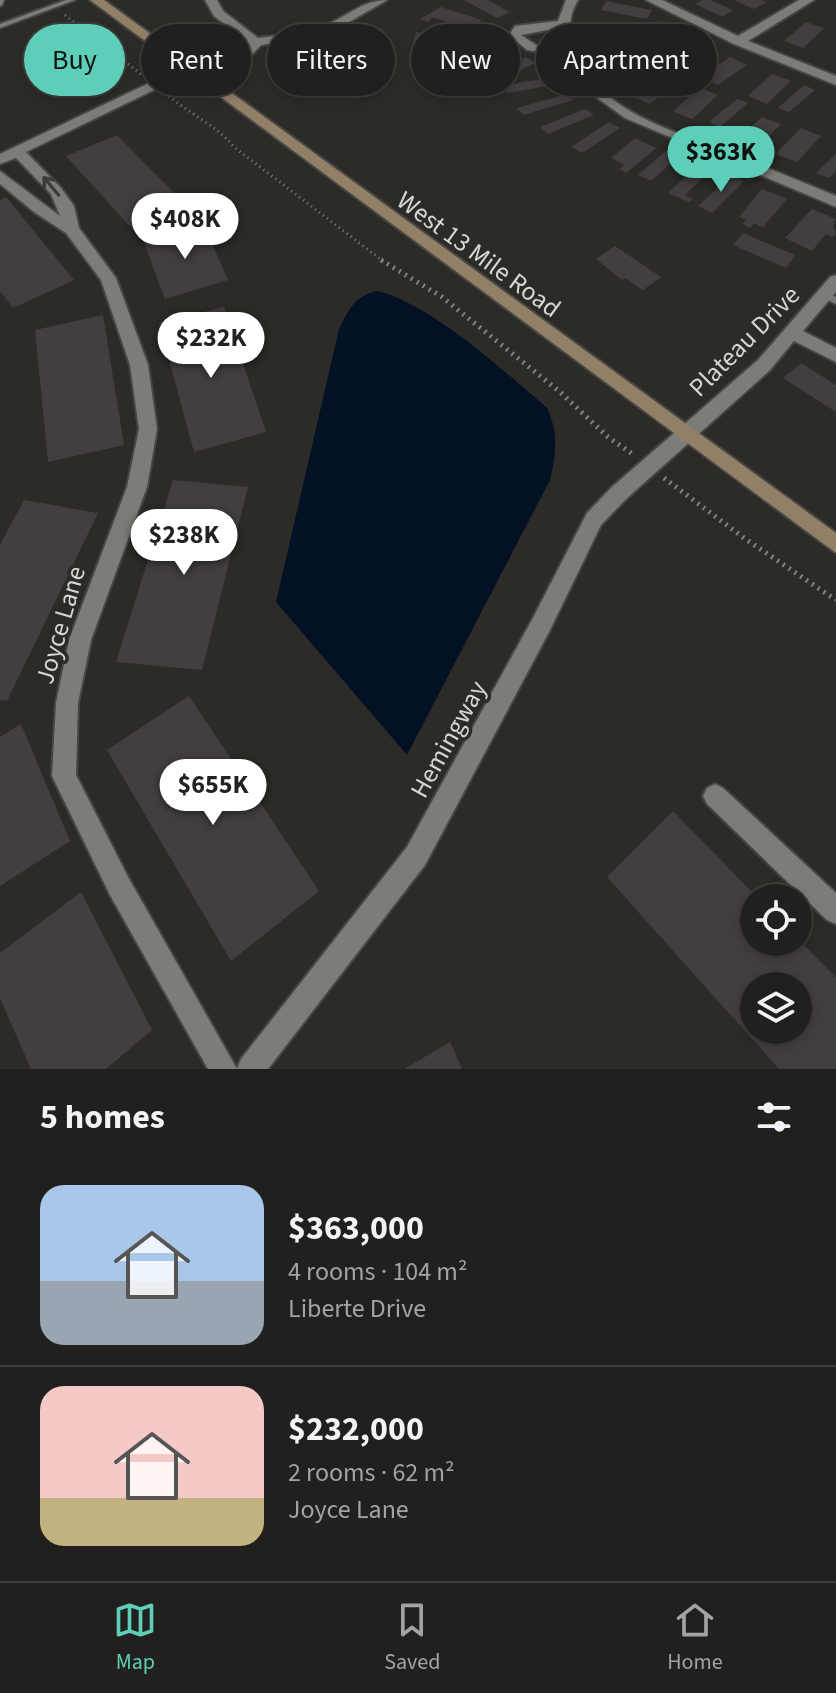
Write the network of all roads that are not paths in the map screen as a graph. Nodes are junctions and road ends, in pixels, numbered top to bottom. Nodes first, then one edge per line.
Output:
1 (72, 0) edge
2 (96, 0) edge
3 (211, 0) edge
4 (381, 0) edge
5 (572, 0) edge
6 (652, 0) edge
7 (808, 0) edge
8 (0, 26) edge
9 (141, 34) edge
10 (738, 41) junction
11 (256, 43) junction
12 (251, 44) edge
13 (251, 48) edge
14 (836, 81) edge
15 (141, 92) edge
16 (224, 96) edge
17 (17, 151) junction
18 (0, 160) edge
19 (0, 176) edge
20 (836, 202) edge
21 (71, 229) junction
22 (832, 292) edge
23 (792, 333) junction
24 (836, 356) edge
25 (685, 434) junction
26 (836, 544) edge
27 (715, 796) dead end
28 (836, 911) edge
29 (256, 1067) edge
30 (223, 1069) edge

1 - 8 lane
2 - 9 street, West 13 Mile Road
3 - 11 street
4 - 11 street
5 - 20 street
6 - 10 street
7 - 10 street
10 - 14 street
11 - 12 street
11 - 13 street
15 - 17 street
16 - 25 street, West 13 Mile Road
17 - 18 street
21 -> 17 street, Joyce Lane
19 - 21 street, Joyce Lane
21 - 30 street, Joyce Lane
22 - 23 street, Plateau Drive
23 - 24 street
23 - 25 street, Plateau Drive
25 - 26 street, West 13 Mile Road
25 - 29 street, Hemingway
27 - 28 street

